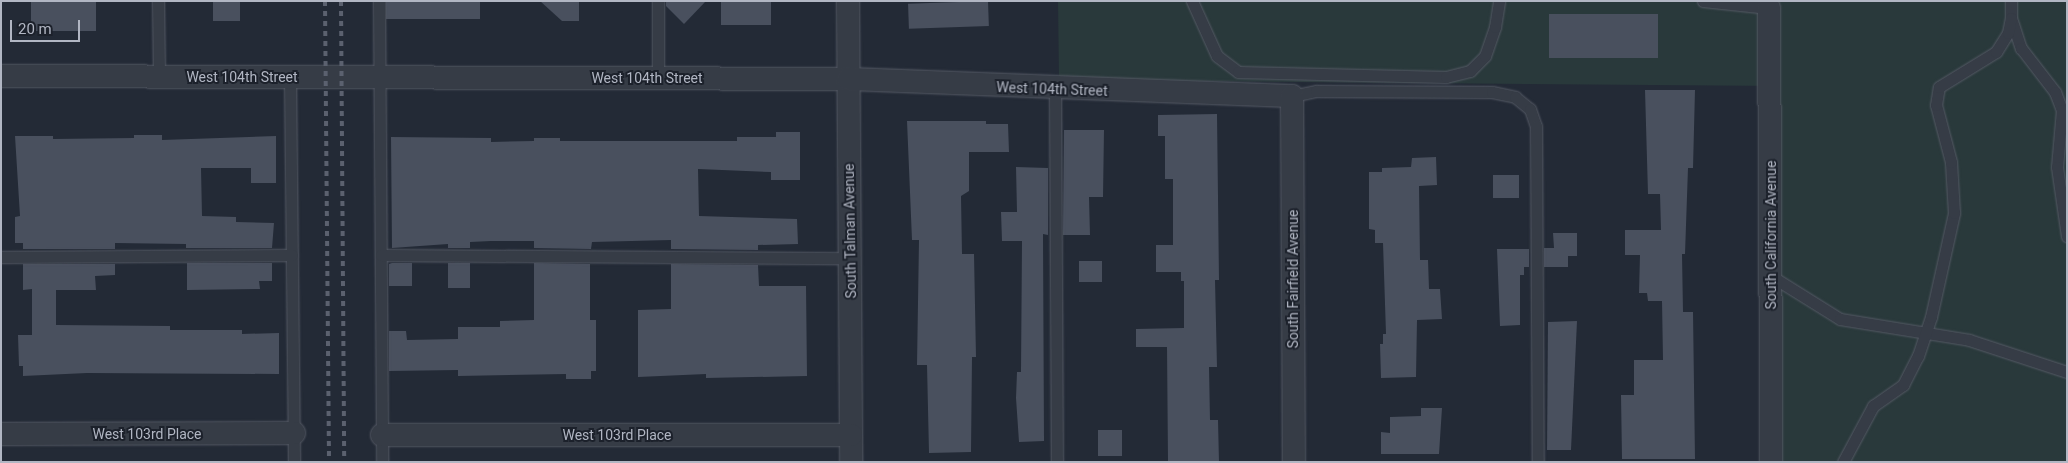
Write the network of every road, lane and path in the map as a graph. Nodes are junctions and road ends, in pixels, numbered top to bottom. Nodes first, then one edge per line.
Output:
1 (158, 1) edge
2 (379, 1) edge
3 (658, 1) edge
4 (848, 1) edge
5 (1192, 1) edge
6 (1499, 1) edge
7 (1702, 1) edge
8 (2011, 1) edge
9 (1769, 8) joint
10 (2011, 18) junction
11 (1, 76) edge
12 (159, 76) junction
13 (290, 77) junction
14 (380, 77) junction
15 (658, 78) junction
16 (848, 79) junction
17 (1054, 89) junction
18 (1292, 96) junction
19 (2067, 236) edge
20 (292, 255) junction
21 (381, 255) junction
22 (1, 257) edge
23 (850, 258) junction
24 (1771, 276) junction
25 (1926, 332) junction
26 (2067, 372) edge
27 (294, 433) junction
28 (1, 434) edge
29 (382, 435) junction
30 (851, 435) junction
31 (294, 462) edge
32 (382, 462) edge
33 (852, 462) edge
34 (1057, 462) edge
35 (1294, 462) edge
36 (1538, 462) edge
37 (1770, 462) edge
38 (1843, 462) edge

1 - 12 lane
2 - 14 lane
3 - 15 lane
4 - 16 street, South Talman Avenue
5 - 6 lane
7 - 9 lane
8 - 10 lane
9 - 24 street, South California Avenue
10 - 19 lane
10 - 25 lane
11 - 12 street, West 104th Street
12 - 13 street, West 104th Street
13 - 14 street, West 104th Street
13 - 20 lane
14 - 15 street, West 104th Street
14 - 21 lane
15 - 16 street, West 104th Street
16 - 17 street, West 104th Street
16 - 23 street, South Talman Avenue
17 - 18 street, West 104th Street
17 - 34 lane
18 - 35 street, South Fairfield Avenue
18 - 36 lane
20 - 22 lane
20 - 27 lane
21 - 23 lane
21 - 29 lane
23 - 30 street, South Talman Avenue
24 - 25 lane
24 - 37 street, South California Avenue
25 - 26 lane
25 - 38 lane
27 - 28 street, West 103rd Place
27 - 31 lane
29 - 30 street, West 103rd Place
29 - 32 lane
30 - 33 street, South Talman Avenue

